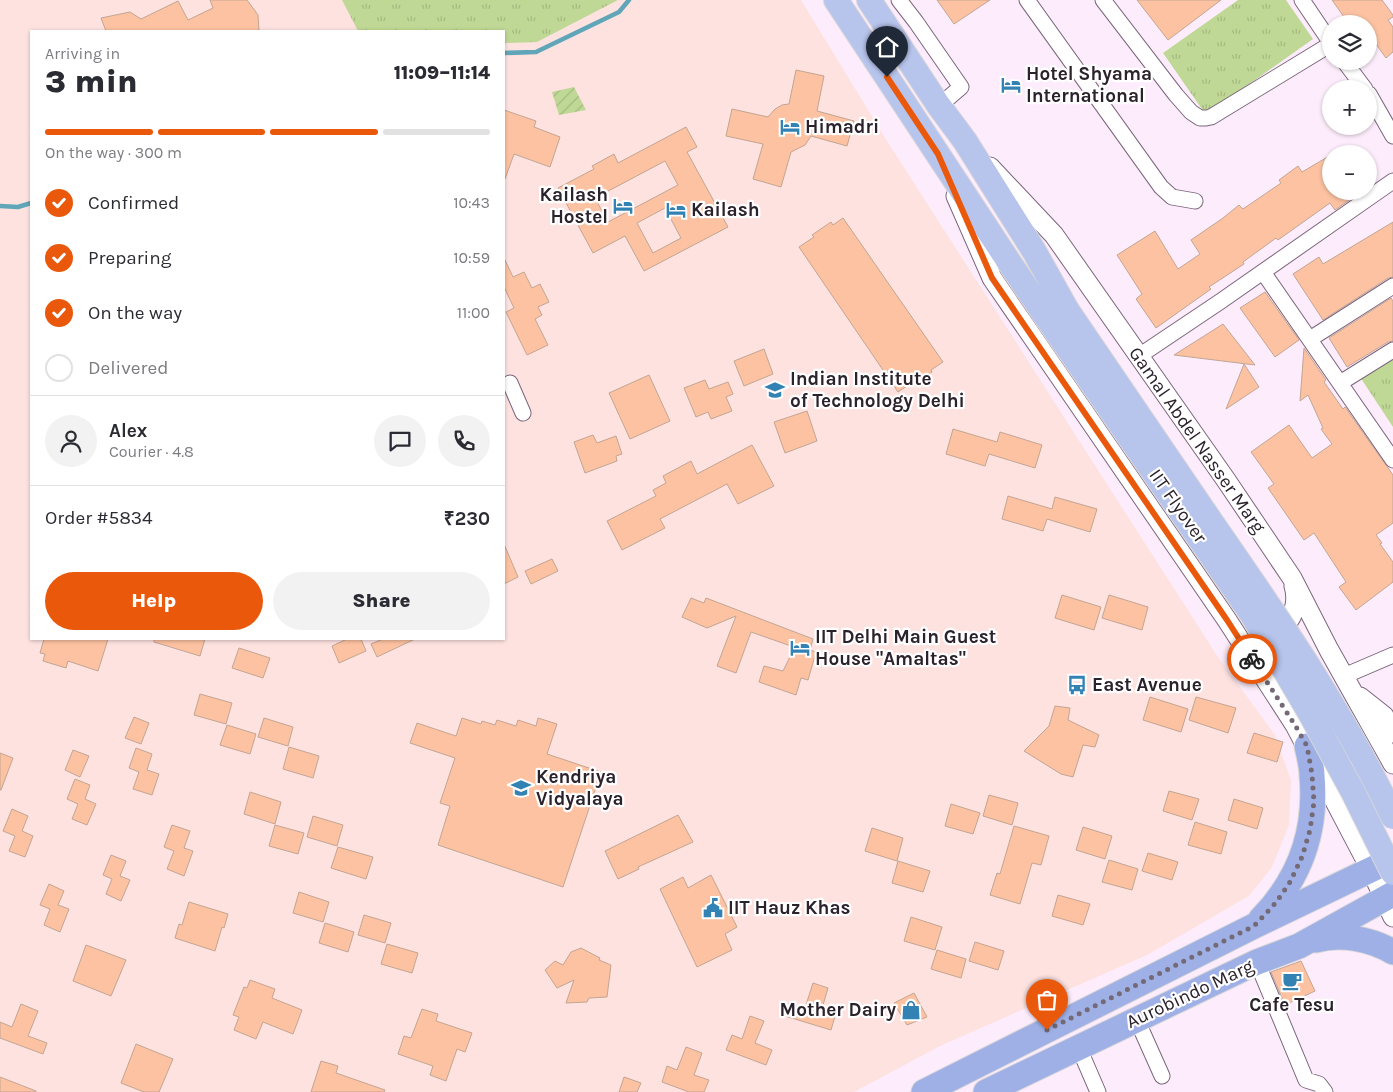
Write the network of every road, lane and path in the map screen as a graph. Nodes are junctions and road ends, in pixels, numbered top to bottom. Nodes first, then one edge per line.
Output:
1 (836, 0) edge
2 (869, 0) edge
3 (898, 0) edge
4 (1027, 0) edge
5 (1103, 0) edge
6 (1302, 0) edge
7 (1322, 30) edge
8 (1322, 49) edge
9 (939, 106) junction
10 (1377, 108) edge
11 (1393, 136) edge
12 (965, 141) junction
13 (938, 154) junction
14 (1393, 181) edge
15 (1195, 201) dead end
16 (1263, 272) junction
17 (1393, 286) edge
18 (1057, 314) junction
19 (1310, 340) junction
20 (1393, 350) edge
21 (1139, 356) junction
22 (510, 383) dead end
23 (1340, 383) junction
24 (523, 413) dead end
25 (1393, 460) edge
26 (1292, 578) junction
27 (1227, 620) junction
28 (1393, 655) edge
29 (1349, 684) junction
30 (1393, 733) edge
31 (1307, 746) junction
32 (1393, 764) edge
33 (1393, 817) edge
34 (1393, 859) edge
35 (1382, 872) edge
36 (1390, 903) edge
37 (1254, 926) junction
38 (1299, 946) junction
39 (1393, 952) edge
40 (1257, 962) junction
41 (1137, 1020) junction
42 (1079, 1048) junction
43 (1162, 1076) dead end
44 (1303, 1086) edge
45 (924, 1092) edge
46 (986, 1092) edge
47 (1098, 1092) edge
48 (1325, 1092) edge

1 - 13 main road, IIT Flyover
2 - 9 main road, IIT Flyover
3 - 9 street
4 - 15 street
5 - 8 street
6 - 7 street
9 - 12 main road, IIT Flyover
10 - 11 street
12 - 18 main road, IIT Flyover
12 - 21 street, Gamal Abdel Nasser Marg
13 - 18 main road, IIT Flyover
13 - 27 street
14 - 16 street
16 - 19 street
16 - 21 street
17 - 19 street
18 - 33 main road, IIT Flyover, bridge
18 - 35 main road, IIT Flyover, bridge
19 - 23 street
20 - 23 street
21 - 26 street, Gamal Abdel Nasser Marg
22 - 24 street
23 - 25 street
26 - 27 street
26 - 29 street, Gamal Abdel Nasser Marg
27 - 31 street
28 - 29 street
29 - 30 street
29 - 32 street, Gamal Abdel Nasser Marg
31 - 35 street
31 - 37 highway
34 - 35 highway, Aurobindo Marg
35 - 36 street
35 - 37 highway, Aurobindo Marg
36 - 38 highway, Aurobindo Marg
37 - 45 highway, Aurobindo Marg
38 - 39 highway
38 - 40 highway, Aurobindo Marg
40 - 41 highway, Aurobindo Marg
40 - 44 street
41 - 42 highway, Aurobindo Marg
41 - 43 street
42 - 46 highway, Aurobindo Marg
42 - 47 street
44 - 48 street

